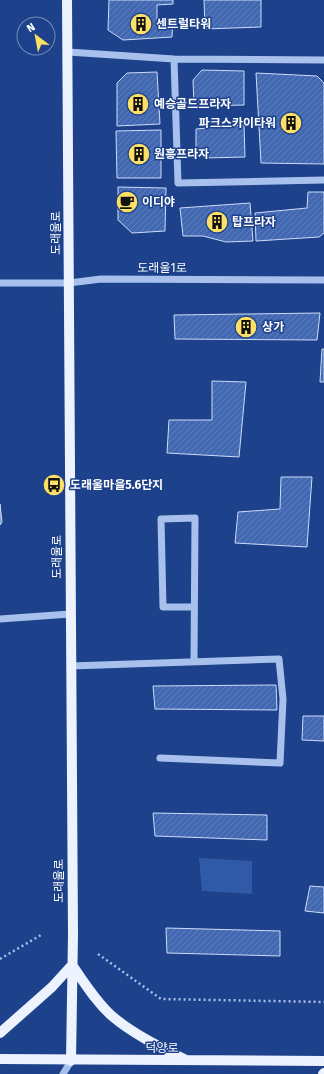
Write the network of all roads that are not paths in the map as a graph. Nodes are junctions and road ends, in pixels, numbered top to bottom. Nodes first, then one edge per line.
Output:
1 (67, 0) edge
2 (68, 52) junction
3 (174, 59) junction
4 (324, 60) edge
5 (324, 180) edge
6 (324, 280) edge
7 (69, 282) junction
8 (0, 284) edge
9 (194, 607) junction
10 (70, 614) junction
11 (0, 619) edge
12 (194, 662) junction
13 (71, 666) junction
14 (160, 758) dead end
15 (72, 965) junction
16 (0, 1032) edge
17 (0, 1059) edge
18 (72, 1061) junction
19 (187, 1061) junction
20 (324, 1061) edge
21 (64, 1074) edge

1 - 2 main road, 도래울로
2 - 3 street
2 - 7 main road, 도래울로
3 - 4 street
3 - 5 street
6 - 7 street, 도래울1로
7 - 8 street, 도래울1로
7 - 10 main road, 도래울로
9 - 9 street
9 - 12 street
10 - 11 street
10 - 13 main road, 도래울로
12 - 13 street
12 - 14 street
13 - 15 main road, 도래울로
15 - 16 main road
15 - 18 main road, 도래울로
15 - 19 main road
17 - 18 main road, 덕양로
18 - 19 main road, 덕양로
18 - 21 street
19 - 20 main road, 덕양로

